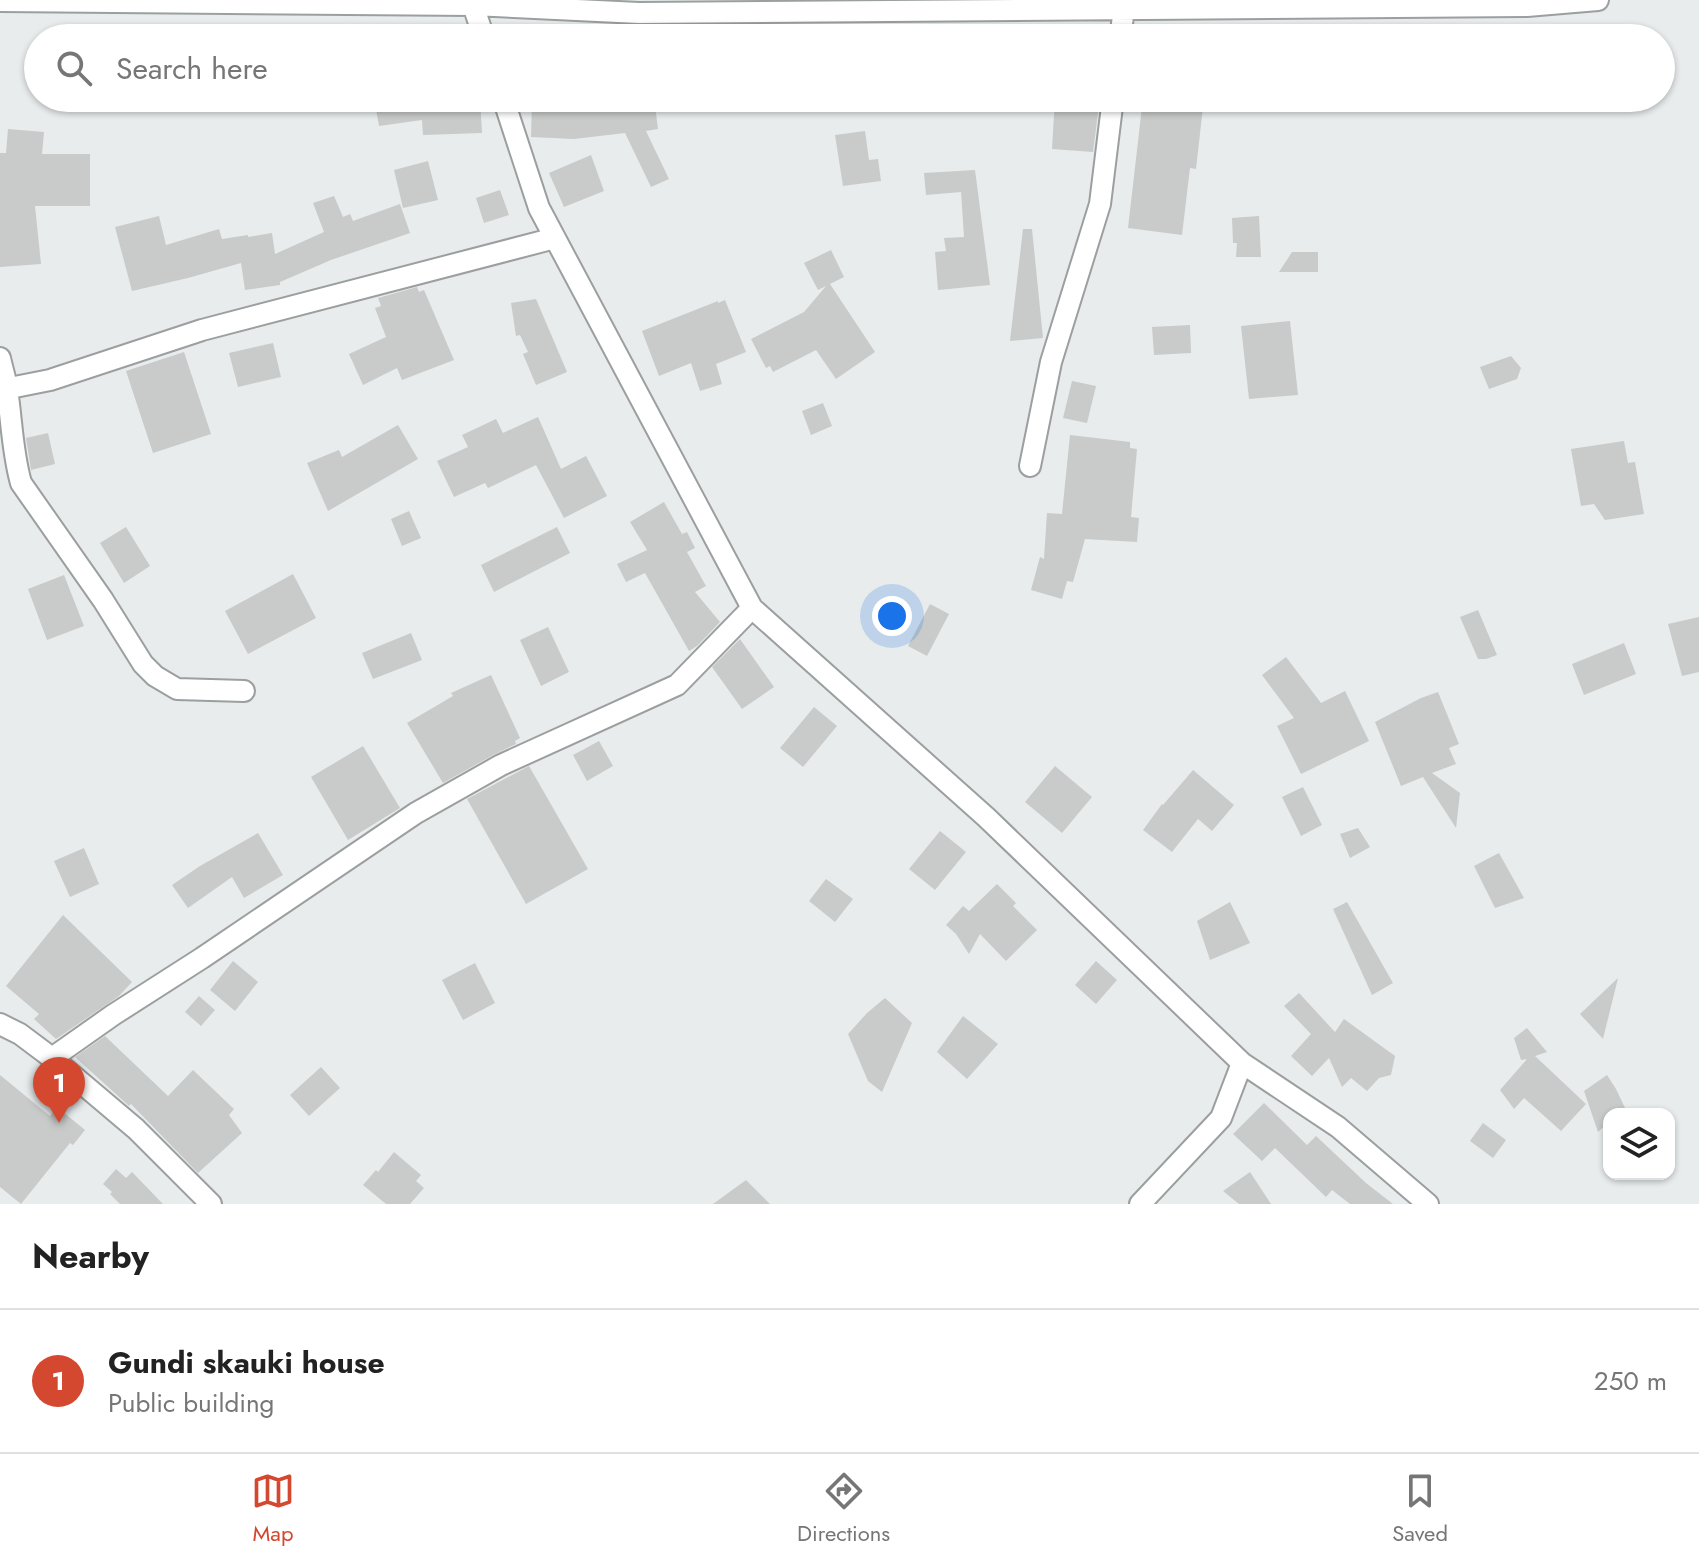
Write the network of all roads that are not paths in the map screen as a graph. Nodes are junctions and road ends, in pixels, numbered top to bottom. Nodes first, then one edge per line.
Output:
1 (1598, 0) edge
2 (0, 1) edge
3 (473, 5) junction
4 (1124, 9) junction
5 (479, 24) edge
6 (1122, 24) edge
7 (508, 112) edge
8 (1111, 112) edge
9 (555, 238) junction
10 (0, 358) edge
11 (4, 389) edge
12 (1030, 466) dead end
13 (752, 608) junction
14 (244, 691) dead end
15 (0, 1024) edge
16 (52, 1058) junction
17 (1242, 1063) junction
18 (211, 1204) edge
19 (1140, 1204) edge
20 (1428, 1204) edge

1 - 4 street
2 - 3 street
3 - 4 street
3 - 5 street
4 - 6 street
7 - 9 street
8 - 12 street
9 - 11 street
9 - 13 street
10 - 11 street
11 - 14 street
13 - 16 street
13 - 17 street
15 - 16 street
16 - 18 street
17 - 19 street
17 - 20 street

